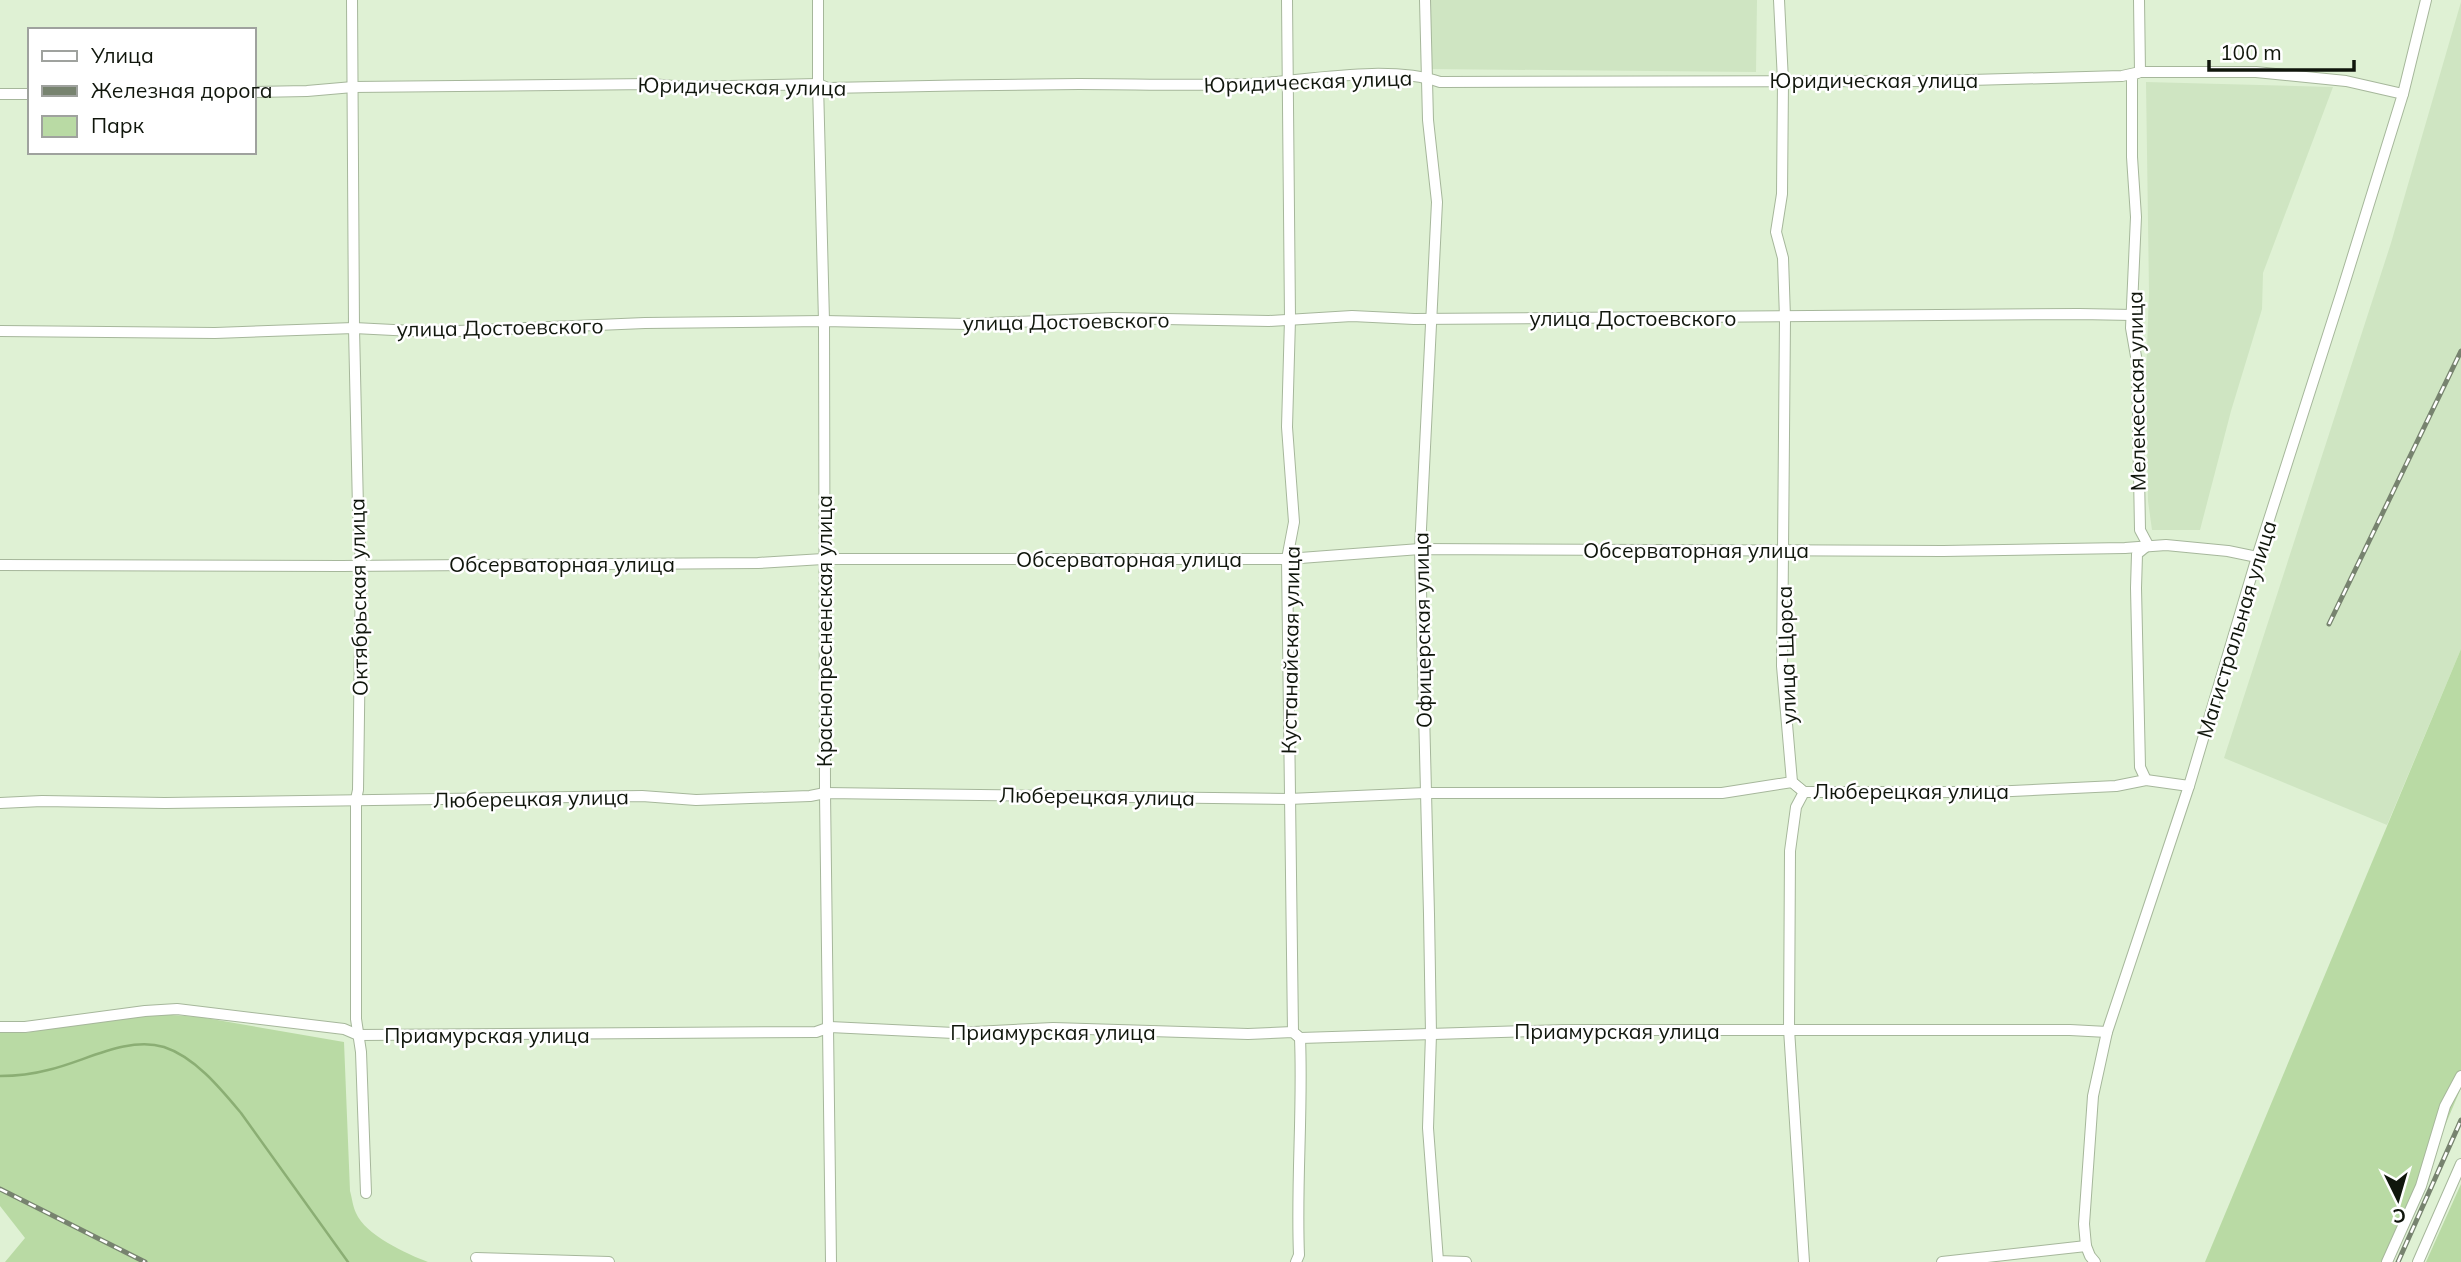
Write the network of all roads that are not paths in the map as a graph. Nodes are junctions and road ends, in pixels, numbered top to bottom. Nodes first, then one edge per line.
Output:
1 (352, 0) edge
2 (818, 0) edge
3 (1287, 0) edge
4 (1425, 0) edge
5 (1779, 0) edge
6 (2139, 0) edge
7 (2426, 0) edge
8 (2136, 73) junction
9 (1426, 77) junction
10 (1289, 80) junction
11 (1783, 81) junction
12 (818, 85) junction
13 (353, 87) junction
14 (256, 92) edge
15 (0, 94) edge
16 (28, 94) edge
17 (2403, 94) junction
18 (2133, 315) junction
19 (1429, 318) junction
20 (1785, 318) junction
21 (1290, 319) junction
22 (824, 321) junction
23 (354, 328) junction
24 (0, 331) edge
25 (2148, 545) junction
26 (1420, 549) junction
27 (1784, 550) junction
28 (2257, 557) junction
29 (823, 559) junction
30 (1287, 559) junction
31 (0, 565) edge
32 (361, 565) junction
33 (2146, 780) junction
34 (1792, 782) junction
35 (2189, 786) junction
36 (1804, 792) junction
37 (825, 793) junction
38 (1425, 793) junction
39 (356, 799) junction
40 (1289, 799) junction
41 (0, 803) edge
42 (0, 1027) edge
43 (830, 1027) junction
44 (1789, 1028) junction
45 (2107, 1032) junction
46 (1431, 1034) junction
47 (358, 1035) junction
48 (1297, 1035) junction
49 (2461, 1076) edge
50 (2461, 1164) edge
51 (366, 1193) dead end
52 (2086, 1246) junction
53 (476, 1258) dead end
54 (1298, 1259) edge
55 (1438, 1261) edge
56 (609, 1262) edge
57 (831, 1262) edge
58 (1466, 1262) edge
59 (1804, 1262) edge
60 (1942, 1262) edge
61 (2095, 1262) edge
62 (2388, 1262) edge
63 (2418, 1262) edge

1 - 13 street, Октябрьская улица
2 - 12 street, Краснопресненская улица
3 - 10 street, Кустанайская улица
4 - 9 street, Офицерская улица
5 - 11 street, улица Щорса
6 - 8 street, Мелекесская улица
7 - 17 street, Магистральная улица
8 - 11 street, Юридическая улица
8 - 17 street, Юридическая улица
8 - 18 street, Мелекесская улица
9 - 10 street, Юридическая улица
9 - 11 street, Юридическая улица
9 - 19 street, Офицерская улица
10 - 12 street, Юридическая улица
10 - 21 street, Кустанайская улица
11 - 20 street, улица Щорса
12 - 13 street, Юридическая улица
12 - 22 street, Краснопресненская улица
13 - 14 street, Юридическая улица
13 - 23 street, Октябрьская улица
15 - 16 street
17 - 28 street, Магистральная улица
18 - 20 street, улица Достоевского
18 - 25 street, Мелекесская улица
19 - 20 street, улица Достоевского
19 - 21 street, улица Достоевского
19 - 26 street, Офицерская улица
20 - 27 street, улица Щорса
21 - 22 street, улица Достоевского
21 - 30 street, Кустанайская улица
22 - 23 street, улица Достоевского
22 - 29 street, Краснопресненская улица
23 - 24 street, улица Достоевского
23 - 32 street, Октябрьская улица
25 - 27 street, Обсерваторная улица
25 - 28 street, Обсерваторная улица
25 - 33 street
26 - 27 street, Обсерваторная улица
26 - 30 street, Обсерваторная улица
26 - 38 street, Офицерская улица
27 - 34 street, улица Щорса
28 - 35 street, Магистральная улица
29 - 30 street, Обсерваторная улица
29 - 32 street, Обсерваторная улица
29 - 37 street, Краснопресненская улица
30 - 40 street, Кустанайская улица
31 - 32 street, Обсерваторная улица
32 - 39 street, Октябрьская улица
33 - 35 street, Люберецкая улица
33 - 36 street, Люберецкая улица
34 - 36 street
34 - 38 street, Люберецкая улица
35 - 45 street, Магистральная улица
36 - 44 street
37 - 39 street, Люберецкая улица
37 - 40 street, Люберецкая улица
37 - 43 street, Краснопресненская улица
38 - 40 street, Люберецкая улица
38 - 46 street, Офицерская улица
39 - 41 street, Люберецкая улица
39 - 47 street, Октябрьская улица
40 - 48 street, Кустанайская улица
42 - 47 street, Приамурская улица
43 - 47 street, Приамурская улица
43 - 48 street, Приамурская улица
43 - 57 street, Краснопресненская улица
44 - 45 street, Приамурская улица
44 - 46 street, Приамурская улица
44 - 59 street
45 - 52 street, Магистральная улица
46 - 48 street, Приамурская улица
46 - 55 street, Офицерская улица
47 - 51 street, Октябрьская улица
48 - 54 street, Кустанайская улица
49 - 62 street
50 - 63 street
52 - 60 street
52 - 61 street, Магистральная улица
53 - 56 street
55 - 58 street

